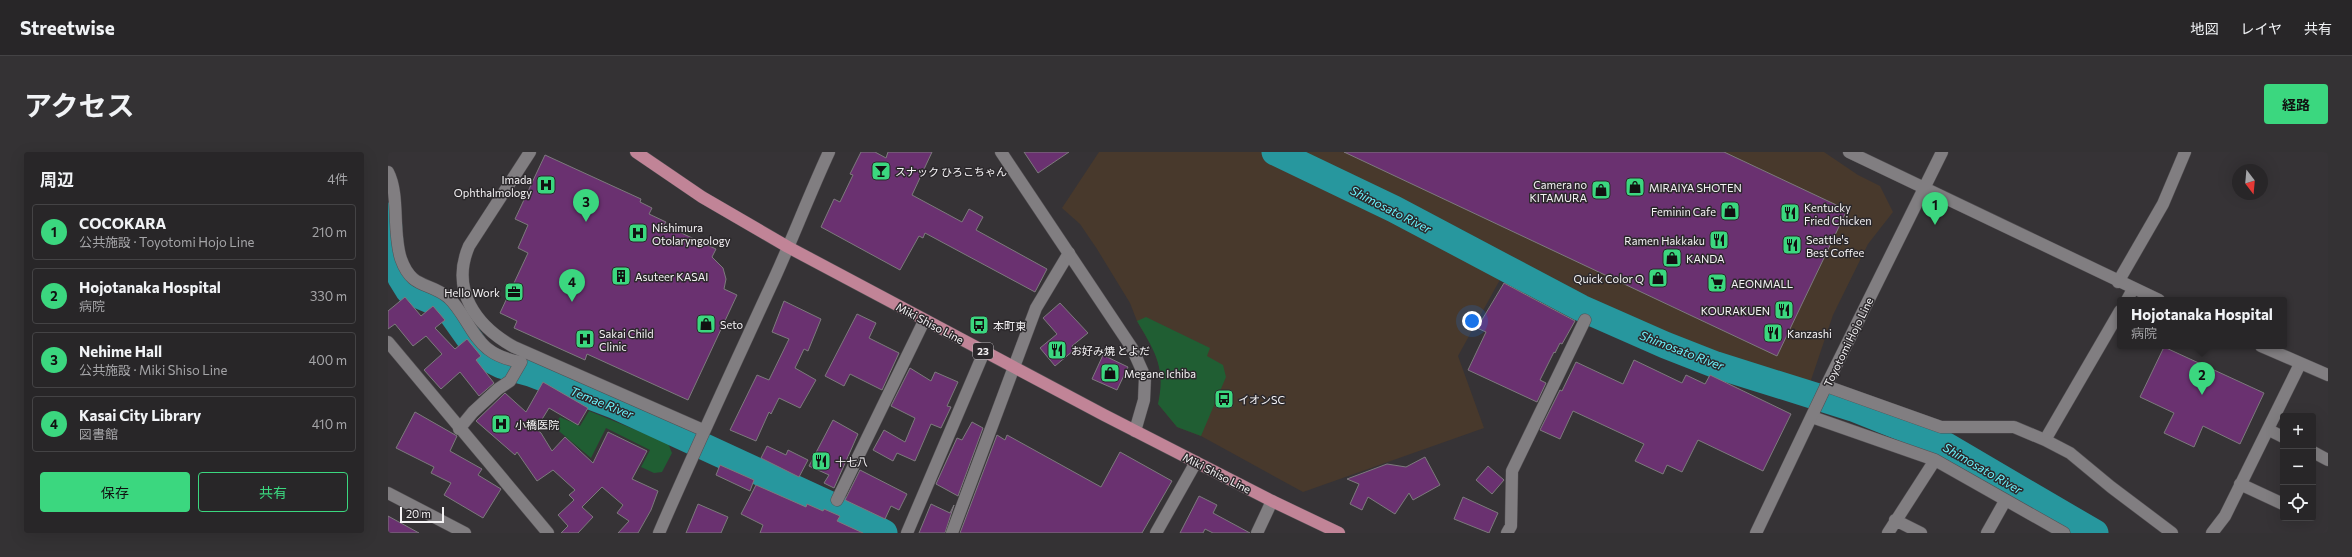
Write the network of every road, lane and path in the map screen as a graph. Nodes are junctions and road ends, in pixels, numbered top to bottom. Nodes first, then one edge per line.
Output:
1 (530, 152) edge
2 (636, 152) edge
3 (829, 152) edge
4 (1001, 152) edge
5 (1849, 152) edge
6 (1942, 152) edge
7 (2185, 152) edge
8 (388, 172) edge
9 (1924, 187) junction
10 (788, 247) junction
11 (1070, 253) junction
12 (2118, 282) junction
13 (2133, 289) junction
14 (2129, 297) edge
15 (2151, 297) edge
16 (2117, 317) edge
17 (1585, 320) dead end
18 (924, 321) junction
19 (388, 342) edge
20 (2268, 349) edge
21 (984, 352) junction
22 (2300, 364) junction
23 (1015, 367) junction
24 (2328, 375) edge
25 (1826, 386) junction
26 (1814, 414) junction
27 (459, 428) junction
28 (703, 430) junction
29 (2269, 430) junction
30 (1135, 431) junction
31 (2280, 436) edge
32 (2045, 440) junction
33 (2316, 454) edge
34 (1935, 460) junction
35 (2328, 460) edge
36 (1196, 462) junction
37 (2240, 484) junction
38 (388, 493) edge
39 (837, 500) dead end
40 (1272, 501) junction
41 (2005, 501) junction
42 (2280, 503) edge
43 (1895, 520) junction
44 (547, 532) edge
45 (466, 533) edge
46 (659, 533) edge
47 (907, 533) edge
48 (952, 533) edge
49 (1156, 533) edge
50 (1257, 533) edge
51 (1339, 533) edge
52 (1507, 533) edge
53 (1756, 533) edge
54 (1888, 533) edge
55 (1921, 533) edge
56 (1987, 533) edge
57 (2064, 533) edge
58 (2172, 533) edge
59 (2212, 533) edge

1 - 28 street
2 - 10 main road, Miki Shiso Line / 23
3 - 10 street
4 - 11 street
5 - 9 street
6 - 9 street, Toyotomi Hojo Line
7 - 12 street
8 - 27 street
9 - 12 street
9 - 25 street, Toyotomi Hojo Line
10 - 18 main road, Miki Shiso Line / 23
10 - 28 street
11 - 23 street
11 - 30 street
12 - 13 street
13 - 14 street
13 - 15 street
16 - 32 street
17 - 52 street
18 - 21 main road, Miki Shiso Line / 23
18 - 39 street
19 - 27 street
20 - 22 street
21 - 23 main road, Miki Shiso Line / 23
21 - 47 street
22 - 24 street
22 - 29 street
23 - 30 main road, Miki Shiso Line / 23
23 - 48 street
25 - 26 street, Toyotomi Hojo Line
25 - 32 street
26 - 34 street
26 - 53 street, Toyotomi Hojo Line
27 - 44 street
28 - 46 street
29 - 31 street
29 - 37 street
30 - 36 main road, Miki Shiso Line / 23
32 - 58 street
33 - 35 street
34 - 41 street
34 - 43 street
36 - 40 main road, Miki Shiso Line / 23
36 - 49 street
37 - 42 street
37 - 59 street
38 - 45 street
40 - 50 street
40 - 51 main road, Miki Shiso Line / 23
41 - 56 street
41 - 57 street
43 - 54 street
43 - 55 street

